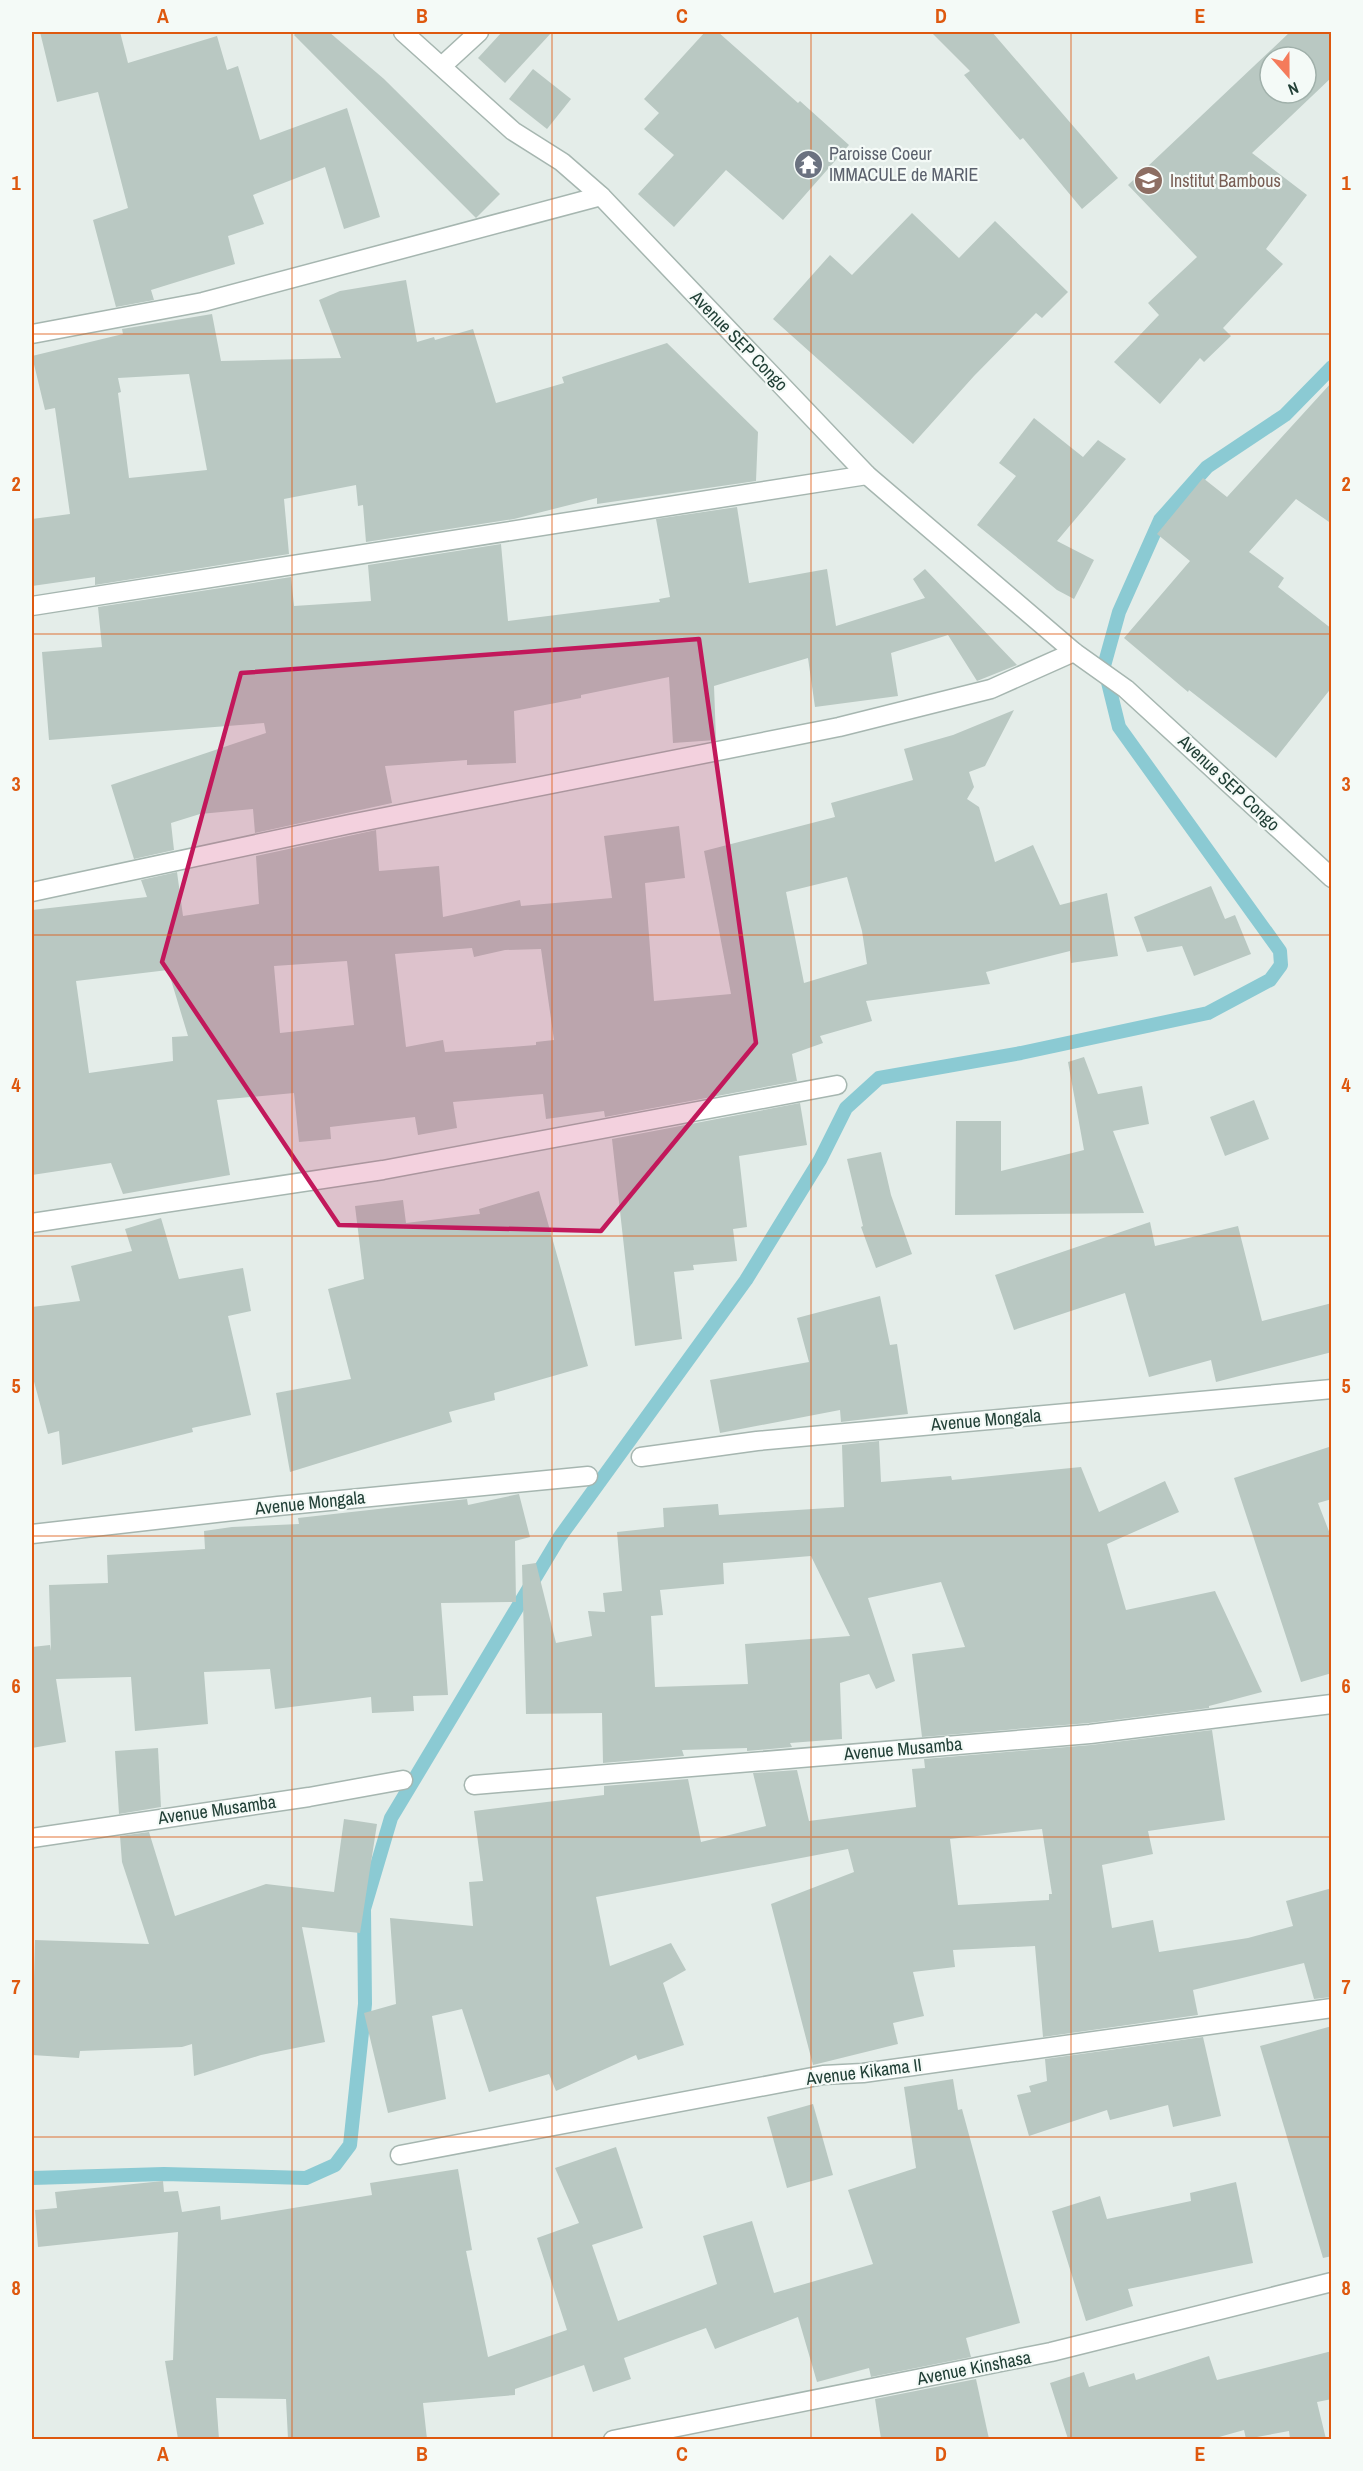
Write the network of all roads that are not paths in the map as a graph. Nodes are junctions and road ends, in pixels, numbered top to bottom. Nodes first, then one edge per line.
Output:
1 (403, 32) edge
2 (479, 32) edge
3 (442, 66) junction
4 (601, 196) junction
5 (32, 334) edge
6 (867, 475) junction
7 (32, 606) edge
8 (1074, 652) junction
9 (1332, 878) edge
10 (32, 892) edge
11 (837, 1085) dead end
12 (32, 1224) edge
13 (1332, 1389) edge
14 (641, 1457) dead end
15 (588, 1476) dead end
16 (32, 1534) edge
17 (1332, 1704) edge
18 (403, 1780) dead end
19 (474, 1785) dead end
20 (32, 1838) edge
21 (1332, 2007) edge
22 (400, 2155) dead end
23 (1332, 2282) edge
24 (613, 2439) edge

1 - 3 street, Avenue SEP Congo
2 - 3 street
3 - 4 street, Avenue SEP Congo
4 - 5 street
4 - 6 street, Avenue SEP Congo
6 - 7 street
6 - 8 street, Avenue SEP Congo
8 - 9 street, Avenue SEP Congo
8 - 10 street
11 - 12 street
13 - 14 street, Avenue Mongala
15 - 16 street, Avenue Mongala
17 - 19 street, Avenue Musamba
18 - 20 street, Avenue Musamba
21 - 22 street, Avenue Kikama II
23 - 24 street, Avenue Kinshasa

